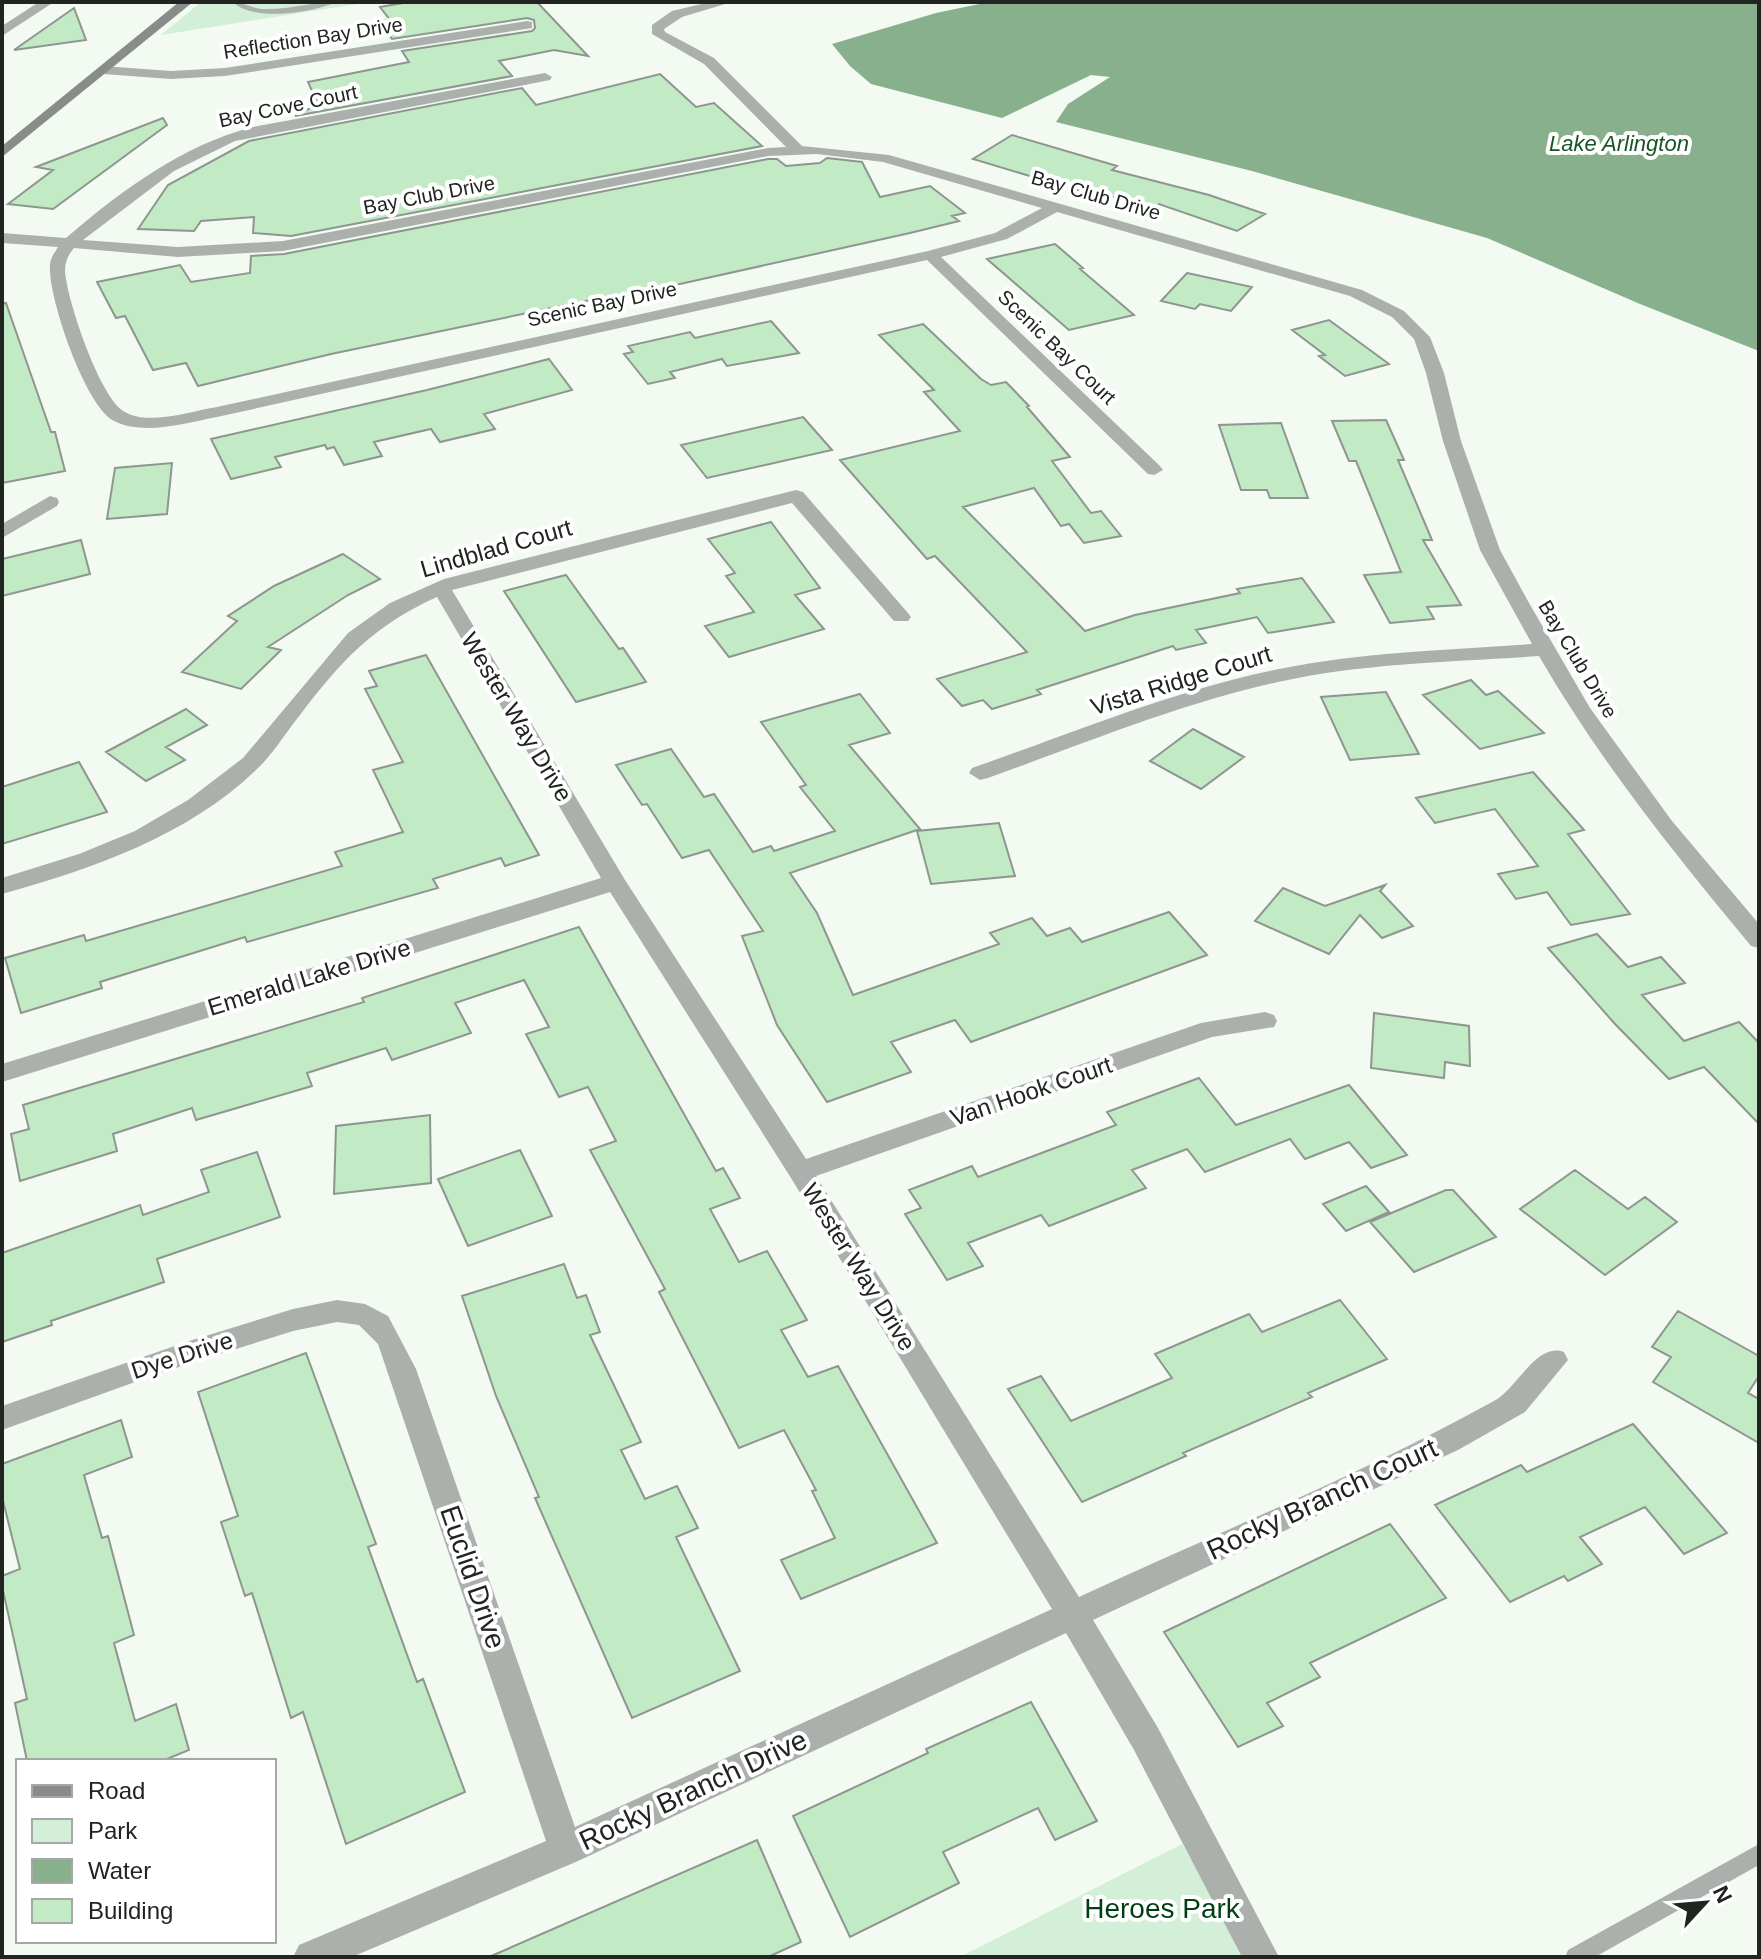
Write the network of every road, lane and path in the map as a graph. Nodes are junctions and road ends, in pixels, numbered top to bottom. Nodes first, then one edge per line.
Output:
1 (48, 2) edge
2 (187, 2) edge
3 (237, 2) edge
4 (294, 2) edge
5 (332, 2) edge
6 (726, 2) edge
7 (287, 9) junction
8 (527, 25) dead end
9 (2, 32) edge
10 (103, 70) junction
11 (545, 77) dead end
12 (797, 150) junction
13 (3, 152) edge
14 (1056, 207) junction
15 (2, 227) edge
16 (2, 238) edge
17 (61, 243) junction
18 (930, 255) junction
19 (1154, 470) dead end
20 (50, 502) dead end
21 (2, 532) edge
22 (441, 587) junction
23 (901, 617) dead end
24 (1546, 649) junction
25 (980, 773) dead end
26 (615, 882) junction
27 (2, 886) edge
28 (1759, 940) edge
29 (1265, 1021) dead end
30 (2, 1073) edge
31 (800, 1171) junction
32 (366, 1315) joint
33 (1554, 1360) dead end
34 (2, 1418) edge
35 (1072, 1614) junction
36 (566, 1849) junction
37 (1759, 1854) edge
38 (311, 1957) edge
39 (1261, 1957) edge
40 (1575, 1957) edge

1 - 9 street
2 - 10 street
3 - 7 lane
4 - 7 lane
5 - 7 lane
6 - 12 street
8 - 10 street, Reflection Bay Drive
10 - 13 street
11 - 17 street, Bay Cove Court
12 - 14 street, Bay Club Drive
12 - 17 street, Bay Club Drive
14 - 18 street, Scenic Bay Drive
14 - 24 street, Bay Club Drive
15 - 17 street, Bay Club Drive
16 - 17 street, Bay Club Drive
17 - 18 street, Scenic Bay Drive
18 - 19 street, Scenic Bay Court
20 - 21 street
22 - 23 street, Lindblad Court
22 - 26 street, Wester Way Drive
22 - 27 street, Lindblad Court
24 - 25 street, Vista Ridge Court
24 - 28 street, Bay Club Drive
26 - 30 street, Emerald Lake Drive
26 - 31 street, Wester Way Drive
29 - 31 street, Van Hook Court
31 - 35 street, Wester Way Drive
32 - 34 street, Dye Drive
32 - 36 street, Euclid Drive
33 - 35 street, Rocky Branch Court
35 - 36 street, Rocky Branch Drive
35 - 39 street, Wester Way Drive
36 - 38 street, Rocky Branch Drive
37 - 40 lane

